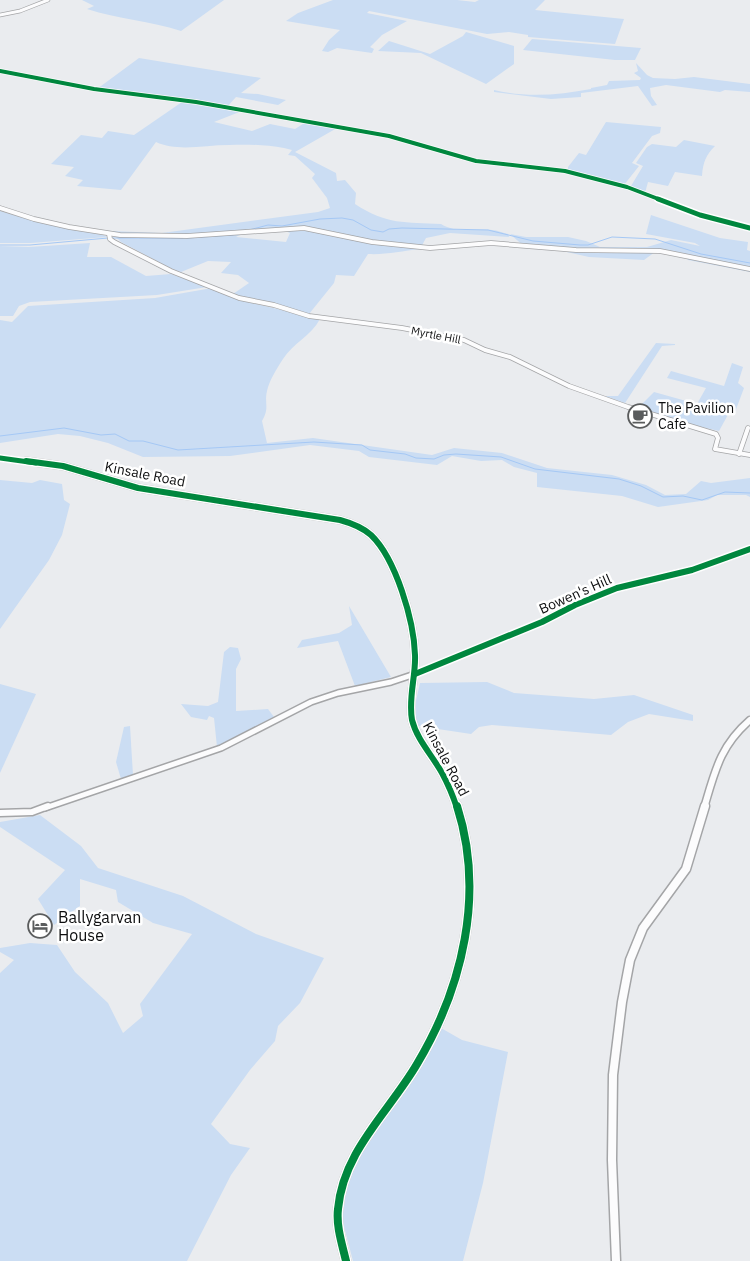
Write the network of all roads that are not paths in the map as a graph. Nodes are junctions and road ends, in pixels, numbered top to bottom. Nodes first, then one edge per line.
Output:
1 (48, 0) edge
2 (0, 15) edge
3 (0, 72) edge
4 (0, 208) edge
5 (750, 228) edge
6 (109, 237) junction
7 (750, 269) edge
8 (748, 428) dead end
9 (739, 454) junction
10 (750, 456) edge
11 (0, 458) edge
12 (750, 549) edge
13 (415, 674) junction
14 (750, 720) edge
15 (0, 813) edge
16 (346, 1261) edge
17 (616, 1261) edge

1 - 2 street
3 - 5 street
4 - 6 street
6 - 7 street
6 - 9 street, Myrtle Hill
8 - 9 street
9 - 10 street, Myrtle Hill
11 - 13 main road, Kinsale Road
12 - 13 street, Bowen's Hill
13 - 15 street, Bowen's Hill
13 - 16 main road, Kinsale Road
14 - 17 main road

